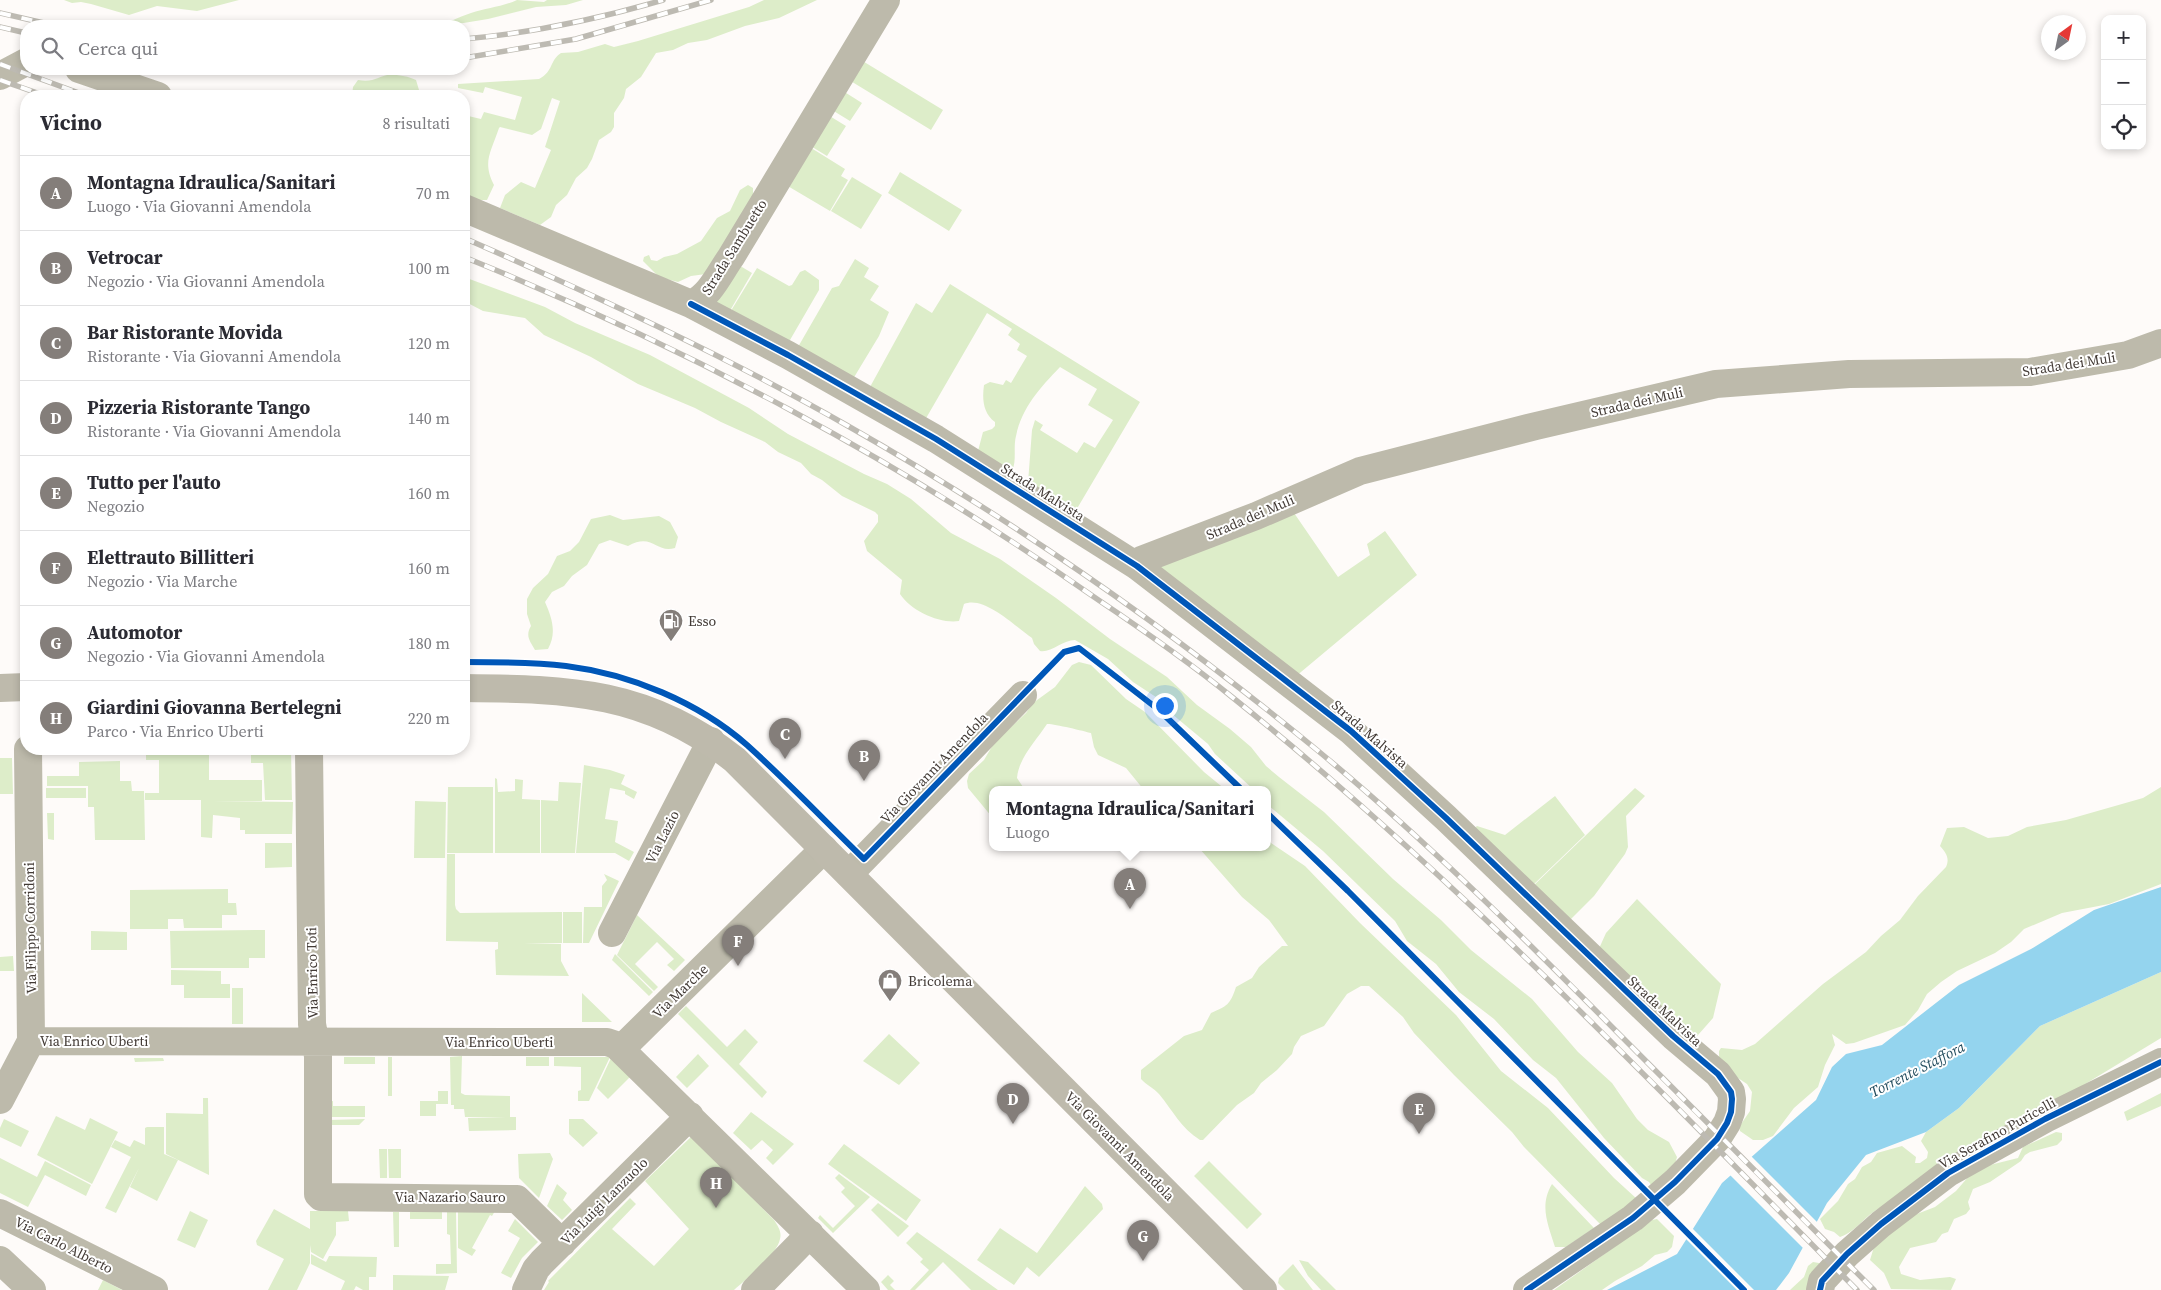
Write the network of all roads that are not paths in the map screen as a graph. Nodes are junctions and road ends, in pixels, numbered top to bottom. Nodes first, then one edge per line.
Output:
1 (886, 0) edge
2 (20, 65) edge
3 (96, 75) edge
4 (0, 76) edge
5 (140, 90) edge
6 (470, 210) edge
7 (691, 304) junction
8 (2161, 343) edge
9 (1137, 566) junction
10 (20, 687) edge
11 (0, 688) edge
12 (470, 688) edge
13 (1023, 695) dead end
14 (711, 741) junction
15 (28, 755) edge
16 (309, 755) edge
17 (824, 849) junction
18 (848, 874) junction
19 (612, 933) dead end
20 (31, 1041) junction
21 (316, 1041) junction
22 (622, 1048) junction
23 (2161, 1062) edge
24 (0, 1100) edge
25 (690, 1116) junction
26 (321, 1196) joint
27 (0, 1213) edge
28 (810, 1234) junction
29 (562, 1243) junction
30 (0, 1260) edge
31 (32, 1290) edge
32 (154, 1290) edge
33 (526, 1290) edge
34 (754, 1290) edge
35 (866, 1290) edge
36 (1264, 1290) edge
37 (1526, 1290) edge
38 (1820, 1290) edge

1 - 7 street, Strada Sambuetto
2 - 4 street
3 - 5 street
6 - 7 street, Strada Sambuetto
7 - 9 street, Strada Malvista
8 - 9 street, Strada dei Muli
9 - 37 street, Strada Malvista
10 - 11 main road
12 - 14 main road, Via Giovanni Amendola
13 - 18 street, Via Giovanni Amendola
14 - 17 main road, Via Giovanni Amendola
14 - 19 street, Via Lazio
15 - 20 street, Via Filippo Corridoni
16 - 21 street, Via Enrico Toti
17 - 18 main road, Via Giovanni Amendola
17 - 22 street, Via Marche
18 - 36 main road, Via Giovanni Amendola
20 - 21 street, Via Enrico Uberti
20 - 24 street, Via Filippo Corridoni
21 - 22 street, Via Enrico Uberti
21 - 26 street, Via Enrico Toti
22 - 25 street
23 - 38 street, Via Serafino Puricelli
25 - 28 street
25 - 29 street, Via Luigi Lanzuolo
26 - 29 street, Via Nazario Sauro
27 - 32 street, Via Carlo Alberto
28 - 34 street
28 - 35 street
29 - 33 street, Via Luigi Lanzuolo
30 - 31 street

